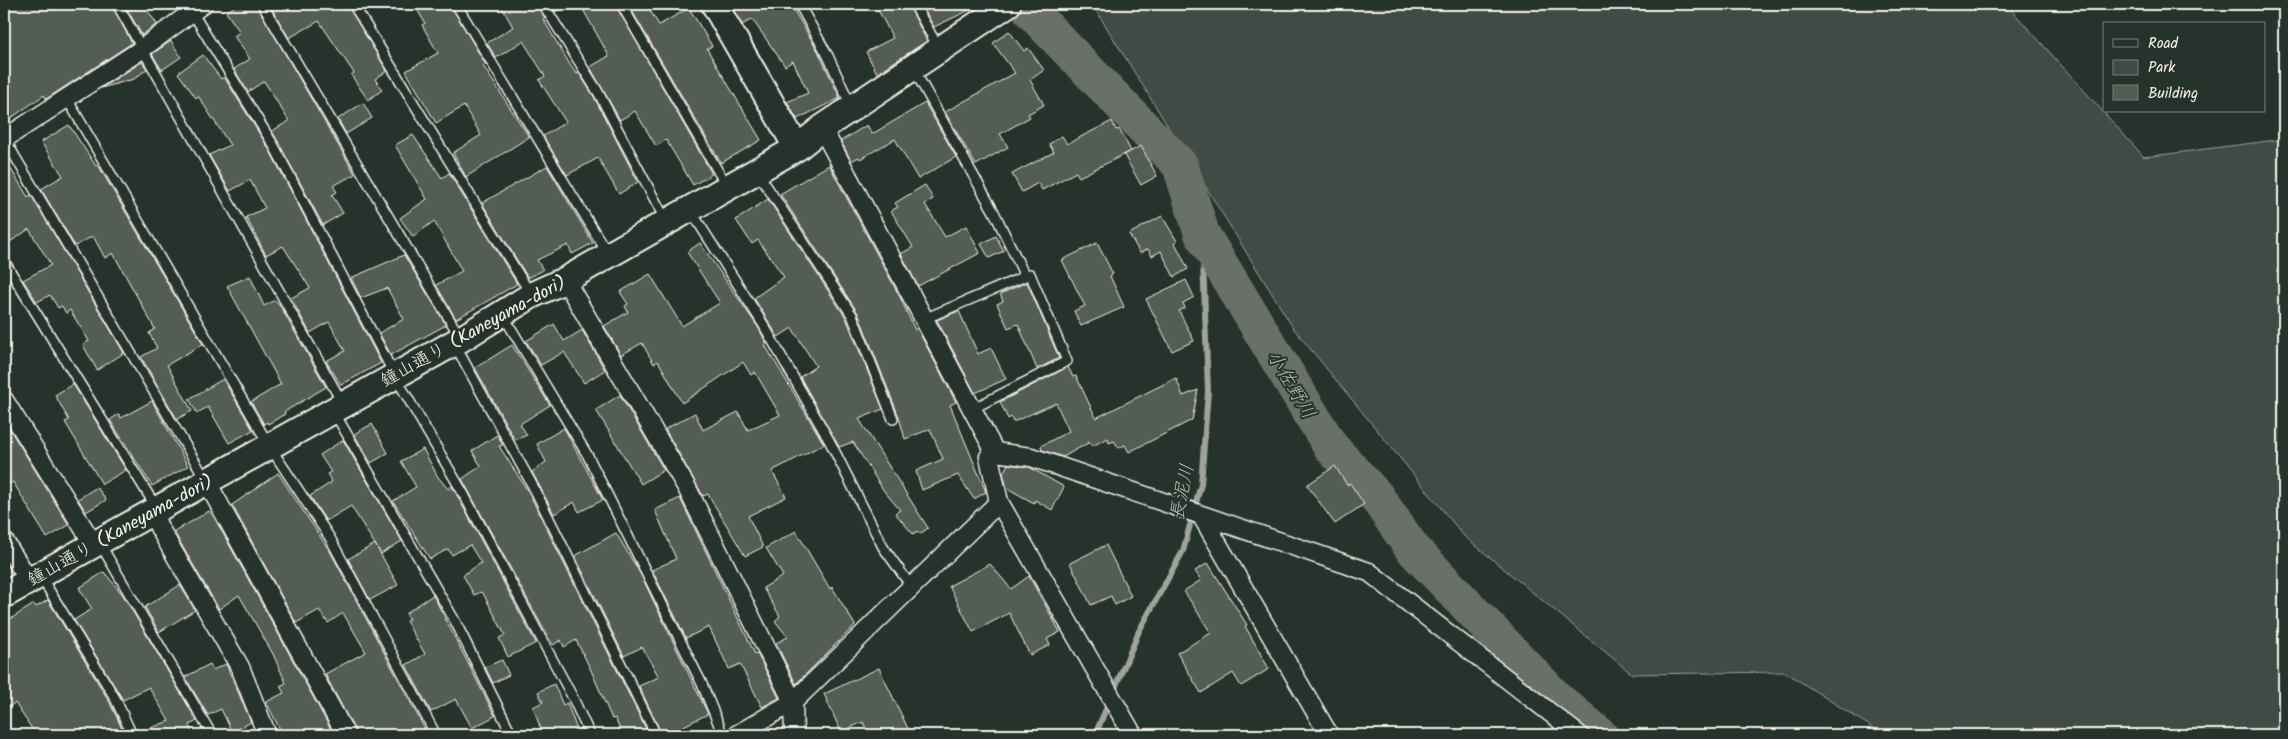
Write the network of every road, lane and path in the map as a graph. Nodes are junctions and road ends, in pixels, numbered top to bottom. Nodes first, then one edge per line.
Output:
1 (117, 4) edge
2 (262, 4) edge
3 (353, 4) edge
4 (456, 4) edge
5 (543, 4) edge
6 (621, 4) edge
7 (714, 4) edge
8 (798, 4) edge
9 (914, 4) edge
10 (997, 7) edge
11 (197, 8) edge
12 (142, 48) junction
13 (940, 50) junction
14 (913, 68) junction
15 (66, 97) junction
16 (853, 108) junction
17 (822, 128) junction
18 (4, 138) edge
19 (797, 148) junction
20 (756, 171) junction
21 (728, 187) junction
22 (689, 209) junction
23 (666, 222) junction
24 (608, 255) junction
25 (4, 261) edge
26 (1022, 276) junction
27 (565, 280) junction
28 (532, 295) junction
29 (503, 315) junction
30 (924, 318) junction
31 (458, 341) junction
32 (395, 376) junction
33 (4, 400) edge
34 (338, 407) junction
35 (972, 409) junction
36 (893, 420) dead end
37 (270, 447) junction
38 (994, 452) junction
39 (207, 482) junction
40 (999, 502) junction
41 (155, 511) junction
42 (1201, 515) junction
43 (4, 541) edge
44 (97, 544) junction
45 (34, 578) junction
46 (910, 586) junction
47 (4, 595) edge
48 (793, 702) junction
49 (132, 735) edge
50 (212, 735) edge
51 (267, 735) edge
52 (346, 735) edge
53 (436, 735) edge
54 (512, 735) edge
55 (590, 735) edge
56 (656, 735) edge
57 (723, 735) edge
58 (736, 735) edge
59 (794, 735) edge
60 (1133, 735) edge
61 (1328, 735) edge
62 (1579, 735) edge

1 - 12 lane
2 - 31 lane
3 - 28 lane
4 - 24 lane
5 - 23 lane
6 - 21 lane
7 - 19 main road
8 - 16 lane
9 - 13 lane
10 - 13 main road, 鐘山通り (Kaneyama-dori)
11 - 12 street
11 - 32 lane
12 - 15 street
12 - 34 lane
13 - 14 main road, 鐘山通り (Kaneyama-dori)
14 - 16 main road, 鐘山通り (Kaneyama-dori)
14 - 26 lane
15 - 18 street
15 - 37 lane
16 - 17 main road, 鐘山通り (Kaneyama-dori)
17 - 19 main road, 鐘山通り (Kaneyama-dori)
17 - 30 street
18 - 39 lane
19 - 20 main road, 鐘山通り (Kaneyama-dori)
20 - 21 main road, 鐘山通り (Kaneyama-dori)
20 - 36 lane
21 - 22 main road, 鐘山通り (Kaneyama-dori)
22 - 23 main road, 鐘山通り (Kaneyama-dori)
22 - 46 lane
23 - 24 main road, 鐘山通り (Kaneyama-dori)
24 - 27 main road, 鐘山通り (Kaneyama-dori)
25 - 41 lane
26 - 30 lane
26 - 35 lane
27 - 28 main road, 鐘山通り (Kaneyama-dori)
27 - 48 street
28 - 29 main road, 鐘山通り (Kaneyama-dori)
29 - 31 main road, 鐘山通り (Kaneyama-dori)
29 - 57 lane
30 - 35 street
31 - 32 main road, 鐘山通り (Kaneyama-dori)
31 - 56 lane
32 - 34 main road, 鐘山通り (Kaneyama-dori)
32 - 55 lane
33 - 44 street
34 - 37 main road, 鐘山通り (Kaneyama-dori)
34 - 54 lane
35 - 38 street
37 - 39 main road, 鐘山通り (Kaneyama-dori)
37 - 53 lane
38 - 40 street
38 - 42 street
39 - 41 main road, 鐘山通り (Kaneyama-dori)
39 - 52 street
40 - 46 street
40 - 60 street
41 - 44 main road, 鐘山通り (Kaneyama-dori)
41 - 51 street
42 - 61 street
42 - 62 street
43 - 45 street
44 - 45 main road, 鐘山通り (Kaneyama-dori)
44 - 50 lane
45 - 47 main road, 鐘山通り (Kaneyama-dori)
45 - 49 lane
46 - 48 street
48 - 58 street
48 - 59 street

